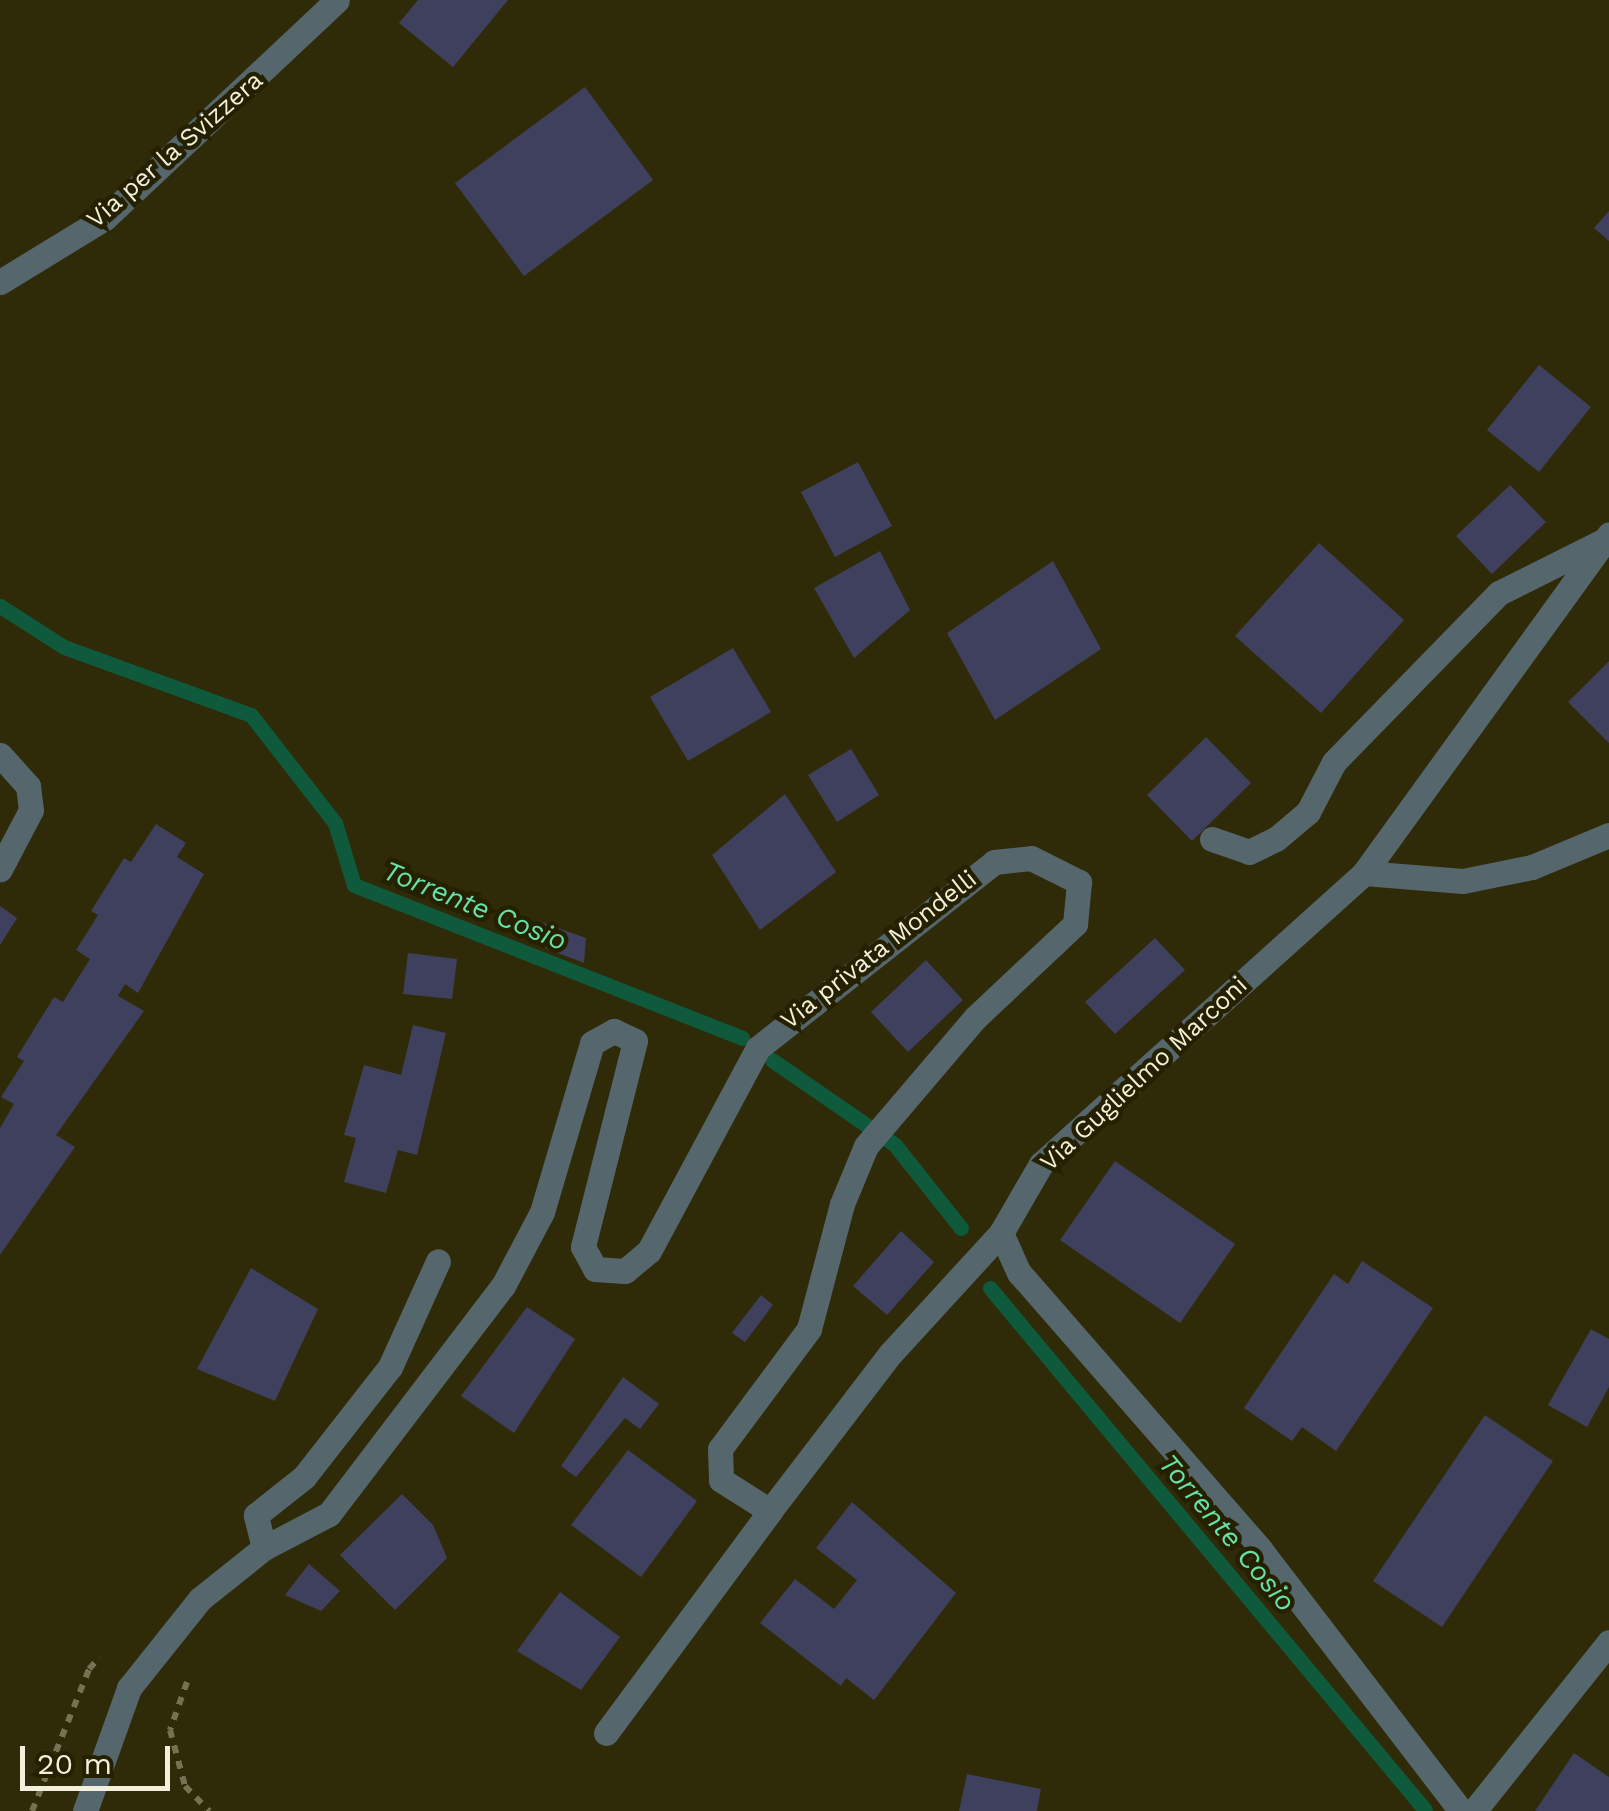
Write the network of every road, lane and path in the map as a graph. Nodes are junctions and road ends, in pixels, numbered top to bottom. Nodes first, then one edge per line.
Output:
1 (336, 0) edge
2 (0, 282) edge
3 (1607, 537) edge
4 (0, 755) edge
5 (1609, 835) edge
6 (1212, 839) dead end
7 (0, 869) edge
8 (1364, 873) junction
9 (1001, 1233) junction
10 (438, 1261) dead end
11 (770, 1512) junction
12 (264, 1548) junction
13 (1609, 1642) edge
14 (193, 1670) dead end
15 (606, 1733) dead end
16 (85, 1811) edge
17 (209, 1811) edge
18 (1461, 1811) edge
19 (1474, 1811) edge

1 - 2 street, Via per la Svizzera
3 - 6 street
3 - 8 street, Via Guglielmo Marconi
4 - 7 street
5 - 8 street
8 - 9 street, Via Guglielmo Marconi
9 - 11 street
9 - 18 street
10 - 12 street
11 - 12 street, Via privata Mondelli
11 - 15 street
12 - 16 street, Via privata Mondelli
13 - 19 street
14 - 17 path

